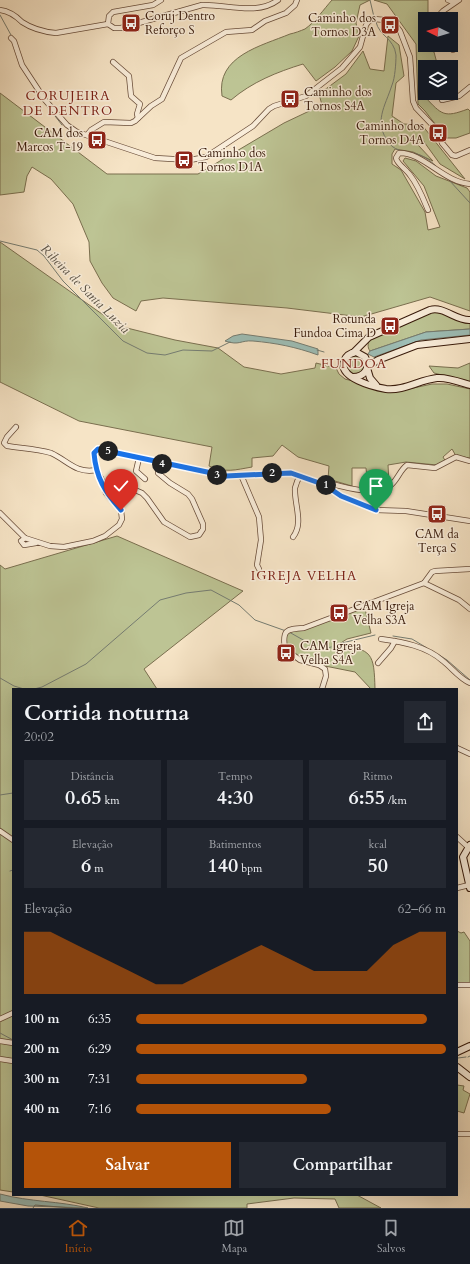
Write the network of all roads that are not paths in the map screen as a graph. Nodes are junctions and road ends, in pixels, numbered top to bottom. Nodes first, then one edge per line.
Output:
1 (161, 0) edge
2 (278, 0) edge
3 (296, 0) edge
4 (448, 0) edge
5 (460, 0) edge
6 (454, 2) junction
7 (0, 10) edge
8 (443, 12) edge
9 (108, 24) junction
10 (11, 38) dead end
11 (113, 62) dead end
12 (470, 87) edge
13 (458, 96) edge
14 (138, 118) junction
15 (87, 135) junction
16 (470, 150) edge
17 (470, 184) edge
18 (428, 210) dead end
19 (470, 320) edge
20 (470, 339) edge
21 (364, 342) junction
22 (350, 354) junction
23 (366, 359) junction
24 (353, 377) junction
25 (470, 385) edge
26 (380, 388) junction
27 (16, 427) dead end
28 (139, 458) junction
29 (470, 461) edge
30 (158, 463) junction
31 (96, 470) junction
32 (241, 475) junction
33 (300, 476) junction
34 (146, 478) dead end
35 (325, 485) junction
36 (104, 486) junction
37 (0, 513) edge
38 (470, 521) edge
39 (294, 537) dead end
40 (259, 569) dead end
41 (470, 569) edge
42 (424, 583) junction
43 (470, 609) edge
44 (381, 639) dead end
45 (395, 641) junction
46 (378, 663) dead end
47 (470, 683) edge
48 (322, 688) edge
49 (458, 748) edge
50 (470, 754) edge
51 (0, 831) edge
52 (458, 838) edge
53 (12, 839) edge
54 (469, 846) edge
55 (469, 886) edge
56 (458, 888) edge
57 (458, 985) edge
58 (470, 985) edge
59 (12, 1013) edge
60 (0, 1019) edge
61 (0, 1041) edge
62 (12, 1044) edge
63 (470, 1046) edge
64 (458, 1052) edge
65 (0, 1059) edge
66 (12, 1061) edge
67 (458, 1067) edge
68 (470, 1077) edge
69 (458, 1134) edge
70 (470, 1134) edge

1 - 9 street
2 - 9 street
3 - 14 street
4 - 6 street
5 - 6 street
6 - 8 street
7 - 9 street
10 - 15 street
11 - 14 street
12 - 13 street
14 - 15 street
15 - 16 street
17 - 18 street
19 - 21 main road
20 - 23 main road
21 - 22 main road
21 - 23 main road
22 - 23 main road
22 - 24 main road
23 - 24 main road
23 - 26 main road
24 - 26 main road
25 - 26 main road
27 - 31 street
28 - 30 street
28 - 31 street
28 - 34 street
29 - 35 street
30 - 32 street
30 - 36 street
31 - 36 street
32 - 33 street
32 - 40 street
33 - 35 street
33 - 39 street
35 - 38 street
36 - 37 street
41 - 42 street
42 - 43 street
42 - 48 street
44 - 45 street
45 - 46 street
45 - 47 street
49 - 50 street
51 - 53 street
52 - 54 street
54 - 55 main road
55 - 56 street
57 - 58 street
59 - 60 street
61 - 62 street
63 - 64 main road
65 - 66 street
67 - 68 main road
69 - 70 street

